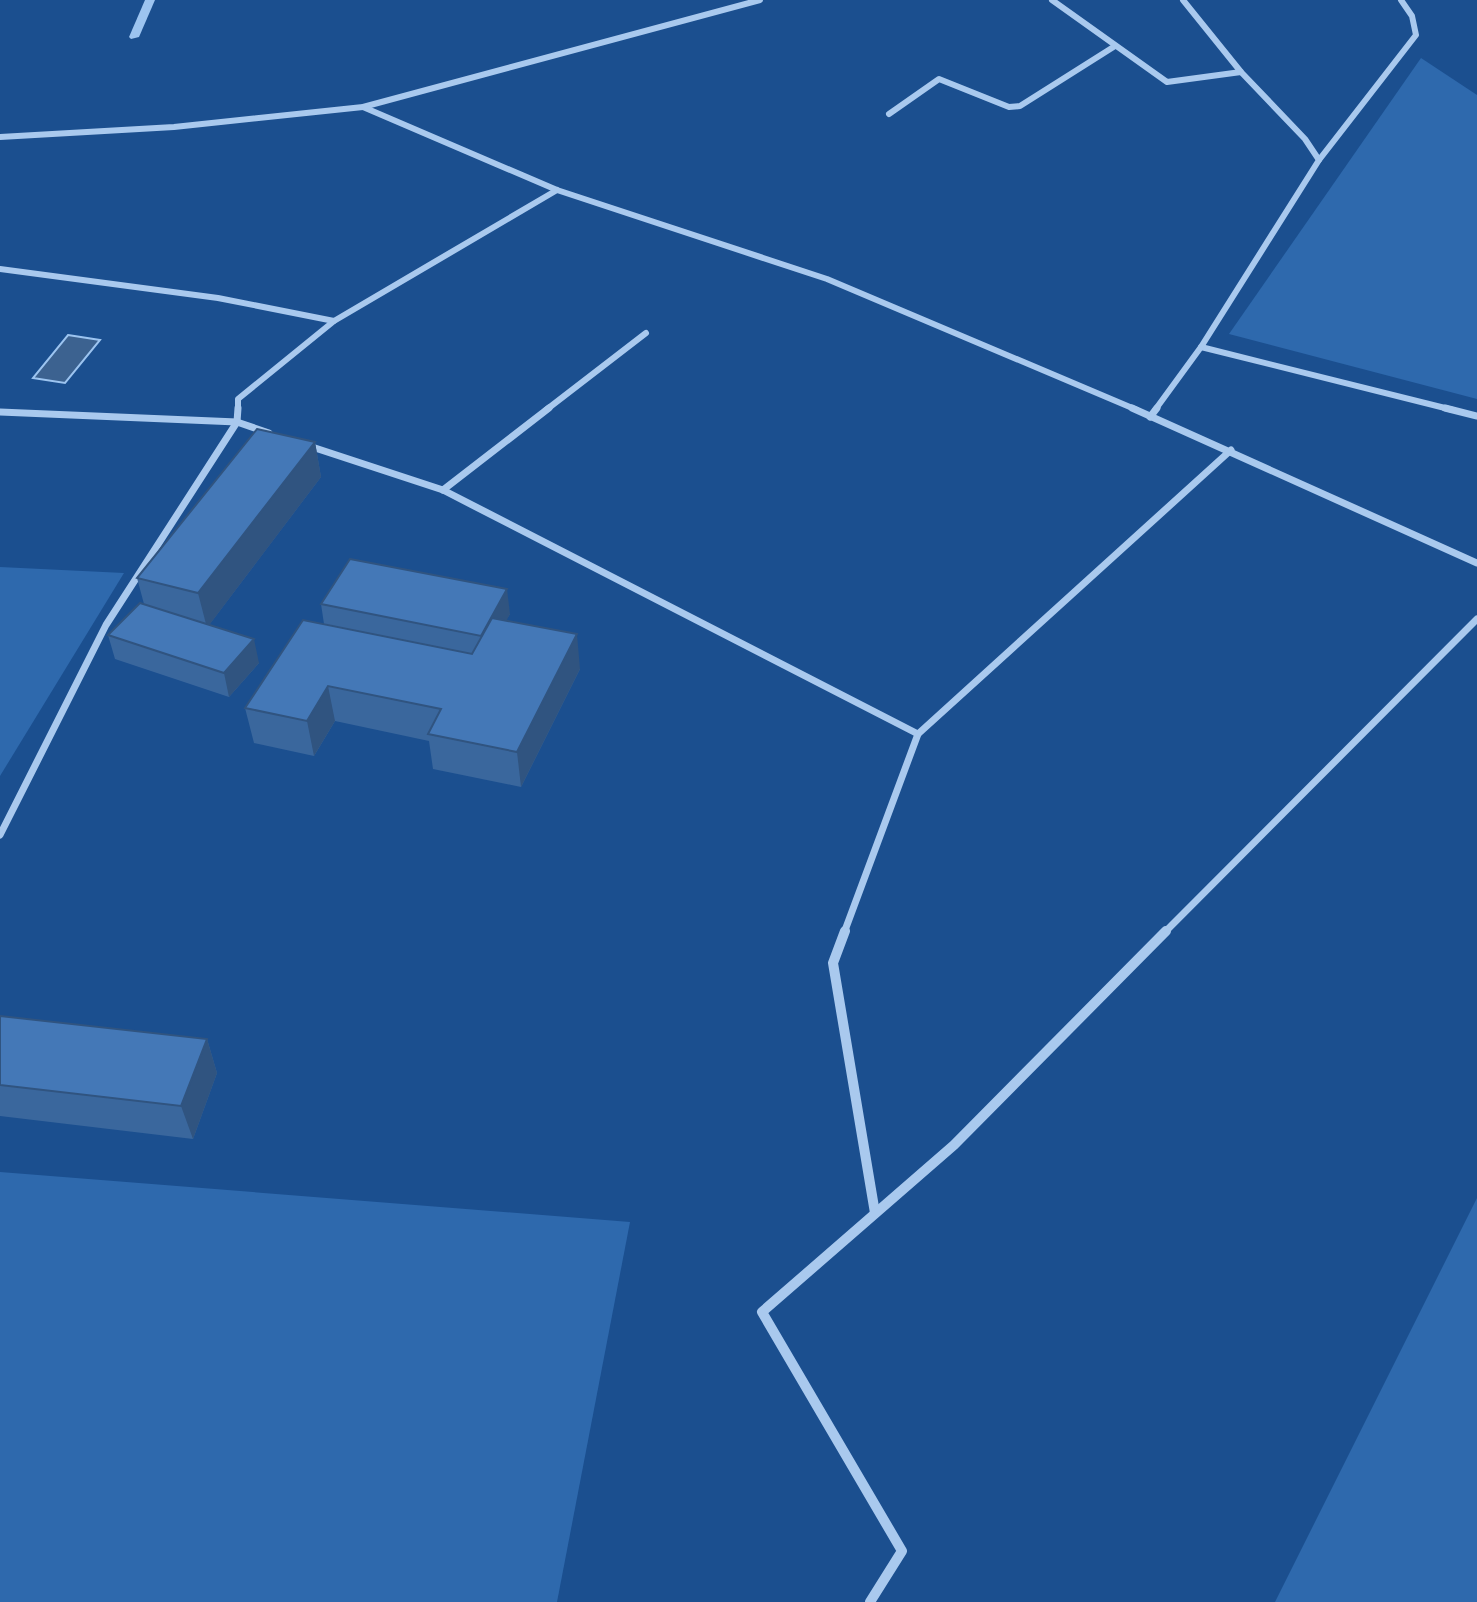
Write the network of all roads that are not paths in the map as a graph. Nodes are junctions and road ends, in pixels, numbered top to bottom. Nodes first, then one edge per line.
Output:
1 (760, 0) edge
2 (1052, 0) edge
3 (1183, 0) edge
4 (1401, 0) edge
5 (1115, 46) junction
6 (1241, 72) junction
7 (363, 107) junction
8 (889, 114) dead end
9 (0, 137) edge
10 (1319, 160) junction
11 (557, 190) junction
12 (0, 269) edge
13 (334, 321) junction
14 (646, 333) dead end
15 (1201, 347) junction
16 (0, 412) edge
17 (1477, 416) edge
18 (1150, 417) junction
19 (237, 422) junction
20 (281, 437) edge
21 (296, 442) edge
22 (1231, 450) junction
23 (443, 490) junction
24 (1477, 563) edge
25 (1477, 619) edge
26 (918, 734) junction
27 (0, 835) edge
28 (875, 1213) junction
29 (870, 1602) edge

1 - 7 street
2 - 5 street
3 - 6 street
4 - 10 street
5 - 6 street
5 - 8 street
6 - 10 street
7 - 9 street
7 - 11 street
10 - 15 street
11 - 13 street
11 - 18 street
12 - 13 street
13 - 19 street
14 - 23 street
15 - 17 street
15 - 18 street
16 - 19 street
18 - 22 street
19 - 20 street
19 - 27 street
21 - 23 street
22 - 24 street
22 - 26 street
23 - 26 street
25 - 28 street
26 - 28 street
28 - 29 street

